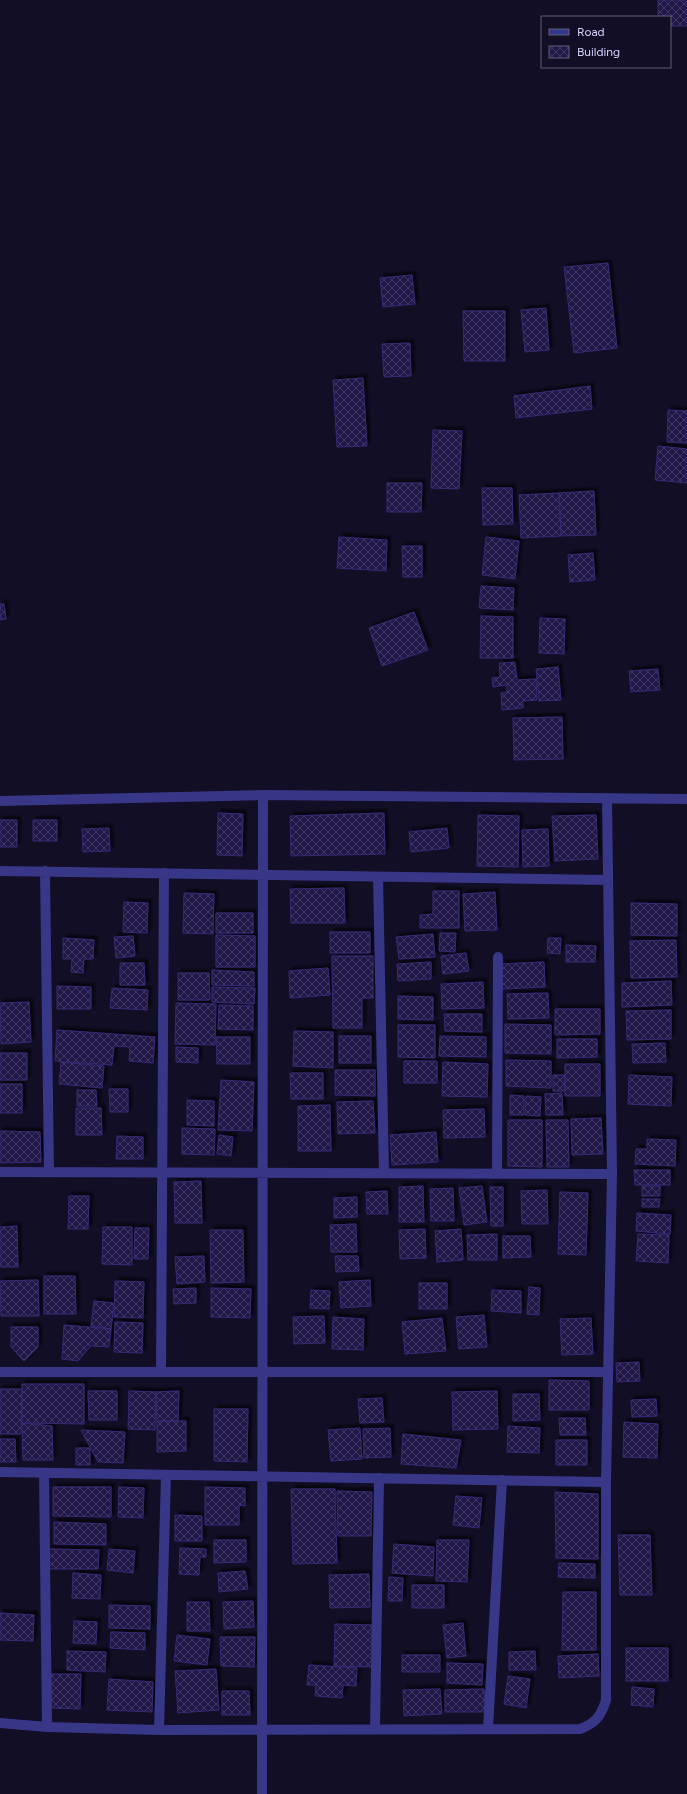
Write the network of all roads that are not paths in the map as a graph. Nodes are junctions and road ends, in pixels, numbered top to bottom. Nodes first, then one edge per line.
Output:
1 (263, 795) junction
2 (606, 798) junction
3 (687, 799) edge
4 (0, 801) edge
5 (0, 871) edge
6 (45, 872) junction
7 (164, 873) junction
8 (263, 875) junction
9 (378, 877) junction
10 (608, 880) junction
11 (498, 957) dead end
12 (0, 1172) edge
13 (49, 1172) junction
14 (162, 1172) junction
15 (262, 1173) junction
16 (384, 1173) junction
17 (497, 1174) junction
18 (612, 1174) junction
19 (0, 1372) edge
20 (161, 1372) junction
21 (262, 1372) junction
22 (608, 1372) junction
23 (0, 1472) edge
24 (44, 1472) junction
25 (166, 1475) junction
26 (262, 1476) junction
27 (379, 1478) junction
28 (502, 1480) junction
29 (606, 1482) junction
30 (0, 1723) edge
31 (47, 1727) junction
32 (375, 1729) junction
33 (488, 1729) junction
34 (159, 1730) junction
35 (262, 1730) junction
36 (262, 1794) edge

1 - 2 street
1 - 4 street
1 - 8 street
2 - 3 street
2 - 10 street
5 - 6 street
6 - 7 street
6 - 13 street
7 - 8 street
7 - 14 street
8 - 9 street
8 - 15 street
9 - 10 street
9 - 16 street
10 - 18 street
11 - 17 street
12 - 13 street
13 - 14 street
14 - 15 street
14 - 20 street
15 - 16 street
15 - 21 street
16 - 17 street
17 - 18 street
18 - 22 street
19 - 20 street
20 - 21 street
21 - 22 street
21 - 26 street
22 - 29 street
23 - 24 street
24 - 25 street
24 - 31 street
25 - 26 street
25 - 34 street
26 - 27 street
26 - 35 street
27 - 28 street
27 - 32 street
28 - 29 street
28 - 33 street
29 - 33 street
30 - 31 street
31 - 34 street
32 - 33 street
32 - 35 street
34 - 35 street
35 - 36 street

